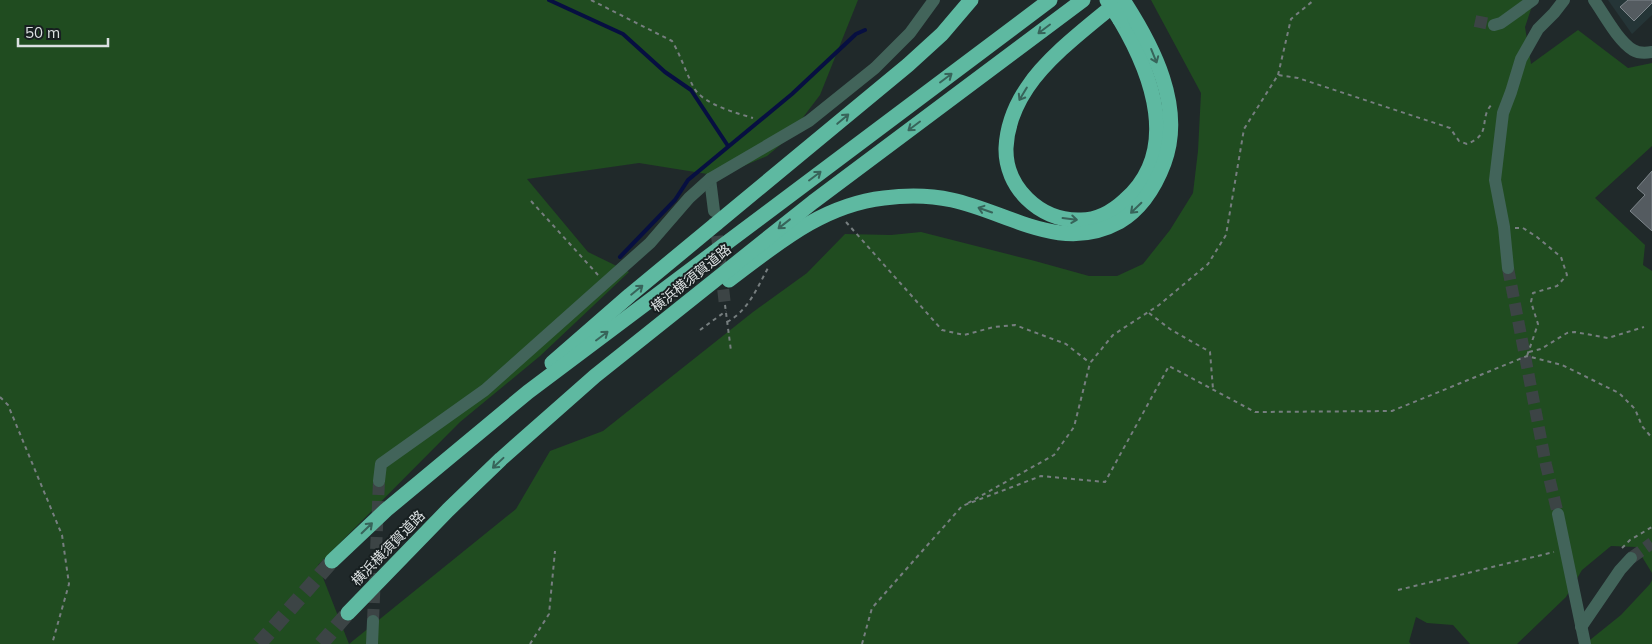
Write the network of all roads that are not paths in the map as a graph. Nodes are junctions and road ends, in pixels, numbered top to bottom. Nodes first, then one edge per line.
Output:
1 (934, 0) edge
2 (970, 0) edge
3 (1050, 0) edge
4 (1083, 0) edge
5 (1107, 0) edge
6 (1122, 0) edge
7 (1532, 0) edge
8 (1564, 0) edge
9 (1594, 0) edge
10 (1126, 17) junction
11 (1494, 24) tunnel mouth
12 (1652, 52) edge
13 (710, 179) junction
14 (714, 210) tunnel mouth
15 (1508, 268) tunnel mouth
16 (525, 438) junction
17 (443, 461) junction
18 (378, 481) tunnel mouth
19 (1558, 514) tunnel mouth
20 (1631, 558) tunnel mouth
21 (332, 561) tunnel mouth
22 (348, 613) tunnel mouth
23 (373, 621) tunnel mouth
24 (1581, 627) junction
25 (372, 644) edge
26 (1585, 644) edge

1 - 13 street
17 -> 2 highway
17 -> 3 highway, 横浜横須賀道路
4 -> 16 highway, 横浜横須賀道路
5 - 10 highway, bridge
6 - 10 highway
6 -> 10 highway
7 - 11 street
8 - 15 street
9 - 12 street
10 -> 16 highway
13 - 14 street
13 - 18 street
16 -> 22 highway, 横浜横須賀道路
21 -> 17 highway, 横浜横須賀道路
19 - 24 street
20 - 24 street
23 - 25 street
24 - 26 street

